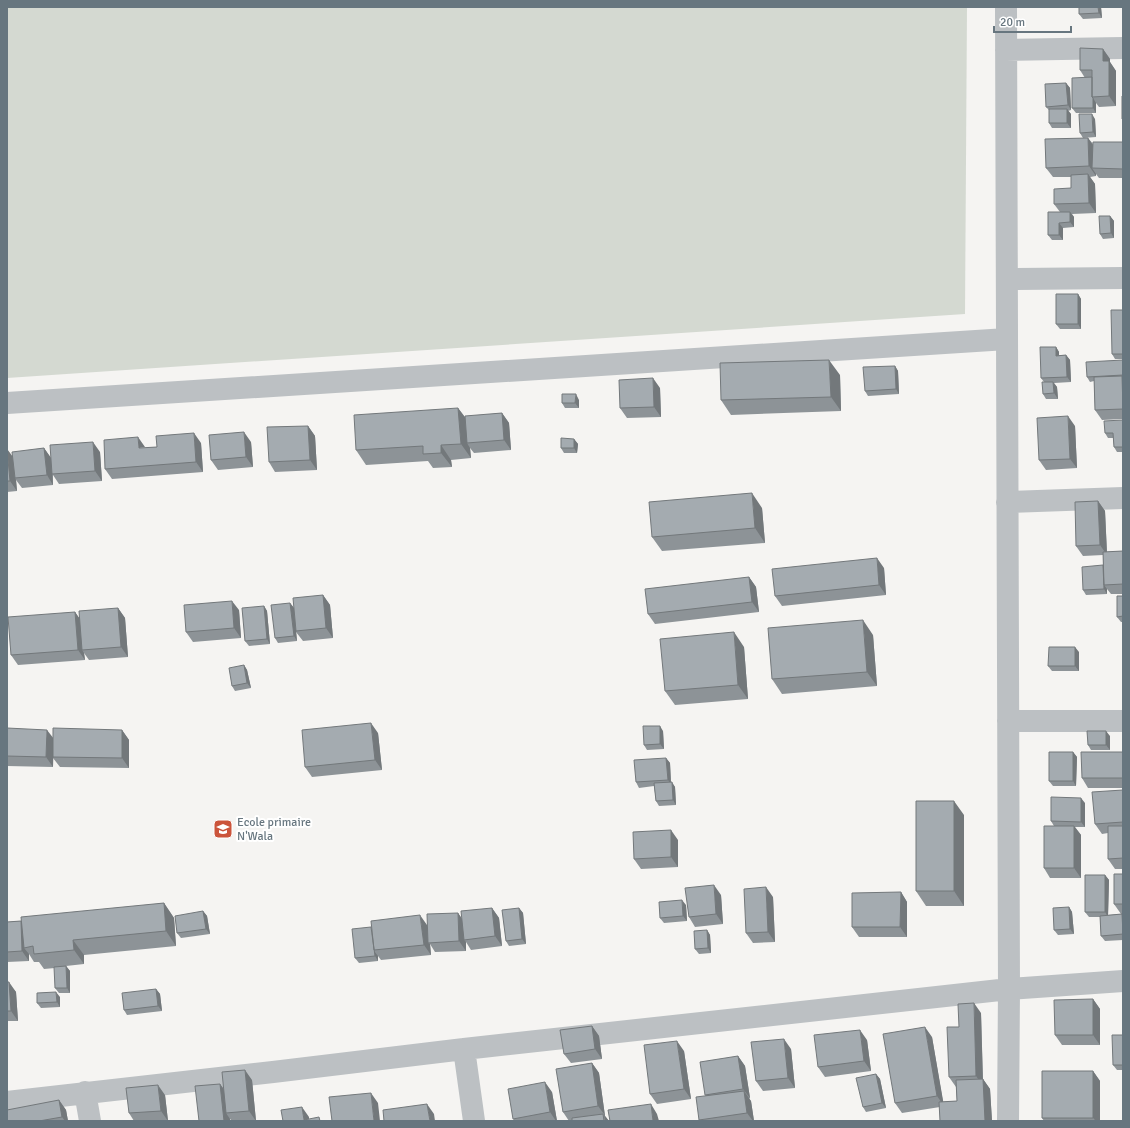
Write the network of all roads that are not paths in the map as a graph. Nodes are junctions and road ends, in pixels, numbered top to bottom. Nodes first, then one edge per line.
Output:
1 (1006, 7) edge
2 (1123, 48) edge
3 (1006, 50) junction
4 (1123, 278) edge
5 (1007, 279) junction
6 (1007, 339) junction
7 (7, 403) edge
8 (1123, 498) edge
9 (1007, 502) junction
10 (1123, 721) edge
11 (1008, 722) junction
12 (1123, 981) edge
13 (1009, 989) junction
14 (464, 1049) junction
15 (85, 1092) junction
16 (7, 1102) edge
17 (90, 1121) edge
18 (474, 1121) edge
19 (1008, 1121) edge

1 - 3 street
2 - 3 street
3 - 5 street
4 - 5 street
5 - 6 street
6 - 7 street
6 - 9 street
8 - 9 street
9 - 11 street
10 - 11 street
11 - 13 street
12 - 13 street
13 - 14 street
13 - 19 street
14 - 15 street
14 - 18 street
15 - 16 street
15 - 17 street

